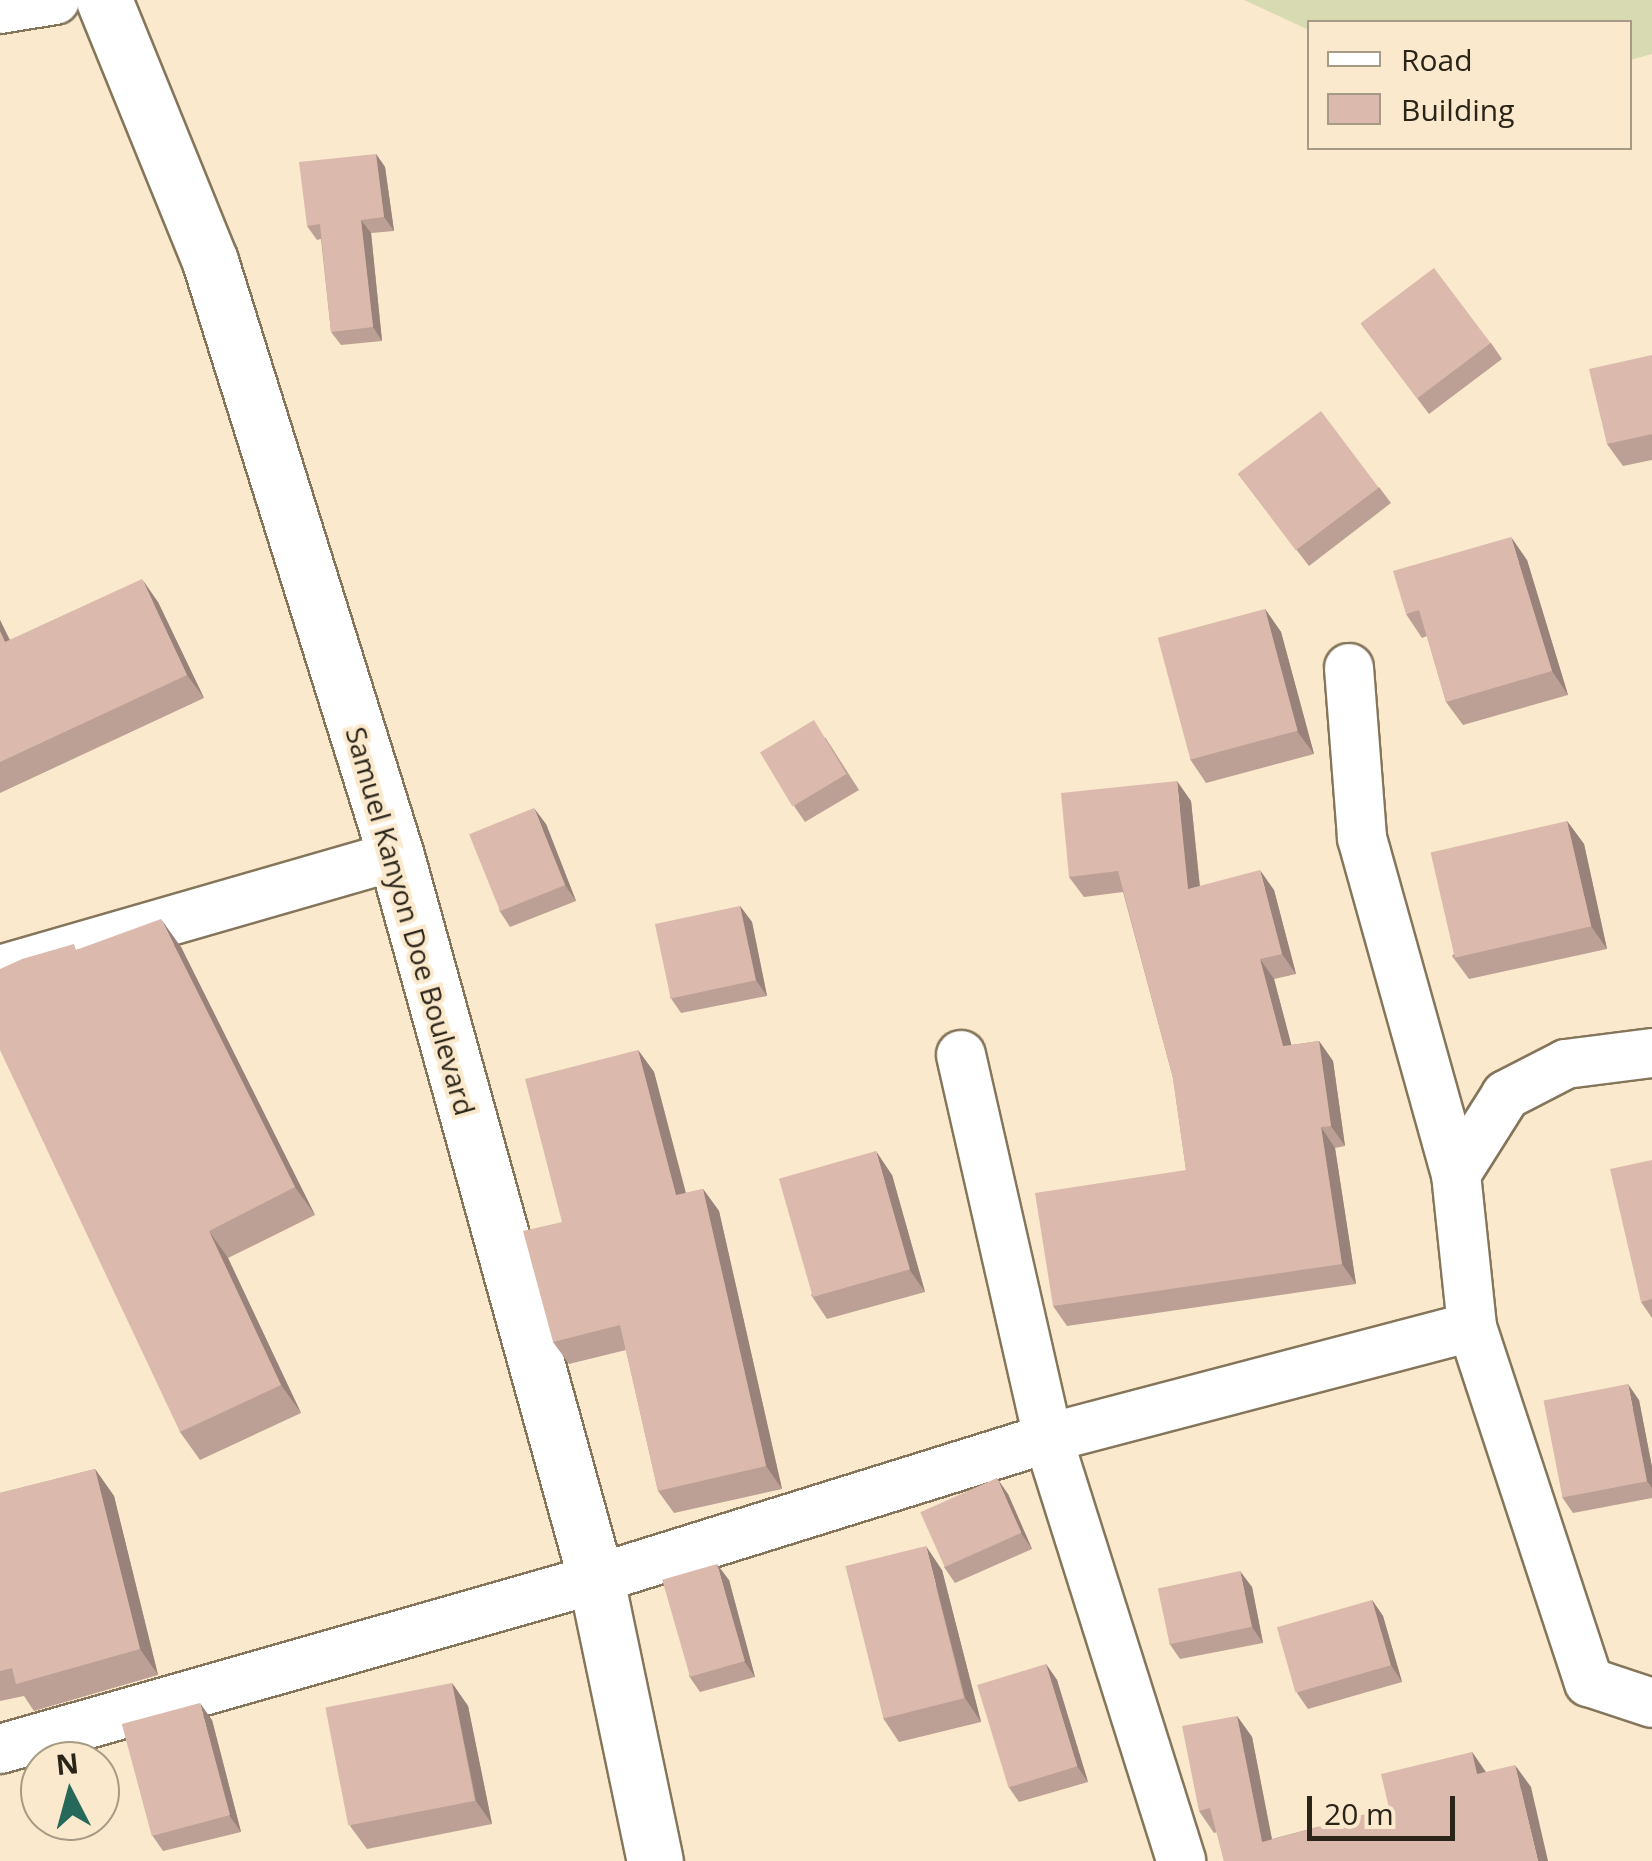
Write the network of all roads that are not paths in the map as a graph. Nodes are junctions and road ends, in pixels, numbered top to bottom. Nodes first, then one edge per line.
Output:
1 (54, 0) edge
2 (104, 0) edge
3 (0, 8) edge
4 (1349, 668) dead end
5 (396, 856) junction
6 (0, 970) edge
7 (1652, 1054) edge
8 (961, 1055) dead end
9 (1456, 1174) junction
10 (1472, 1328) junction
11 (1048, 1438) junction
12 (596, 1579) junction
13 (1652, 1703) edge
14 (0, 1750) edge
15 (654, 1861) edge
16 (1181, 1861) edge

1 - 3 street
2 - 5 street, Samuel Kanyon Doe Boulevard
4 - 9 street
5 - 6 street
5 - 12 street, Samuel Kanyon Doe Boulevard
7 - 9 street
8 - 11 street
9 - 10 street
10 - 11 street
10 - 13 street
11 - 12 street
11 - 16 street
12 - 14 street
12 - 15 street, Samuel Kanyon Doe Boulevard

